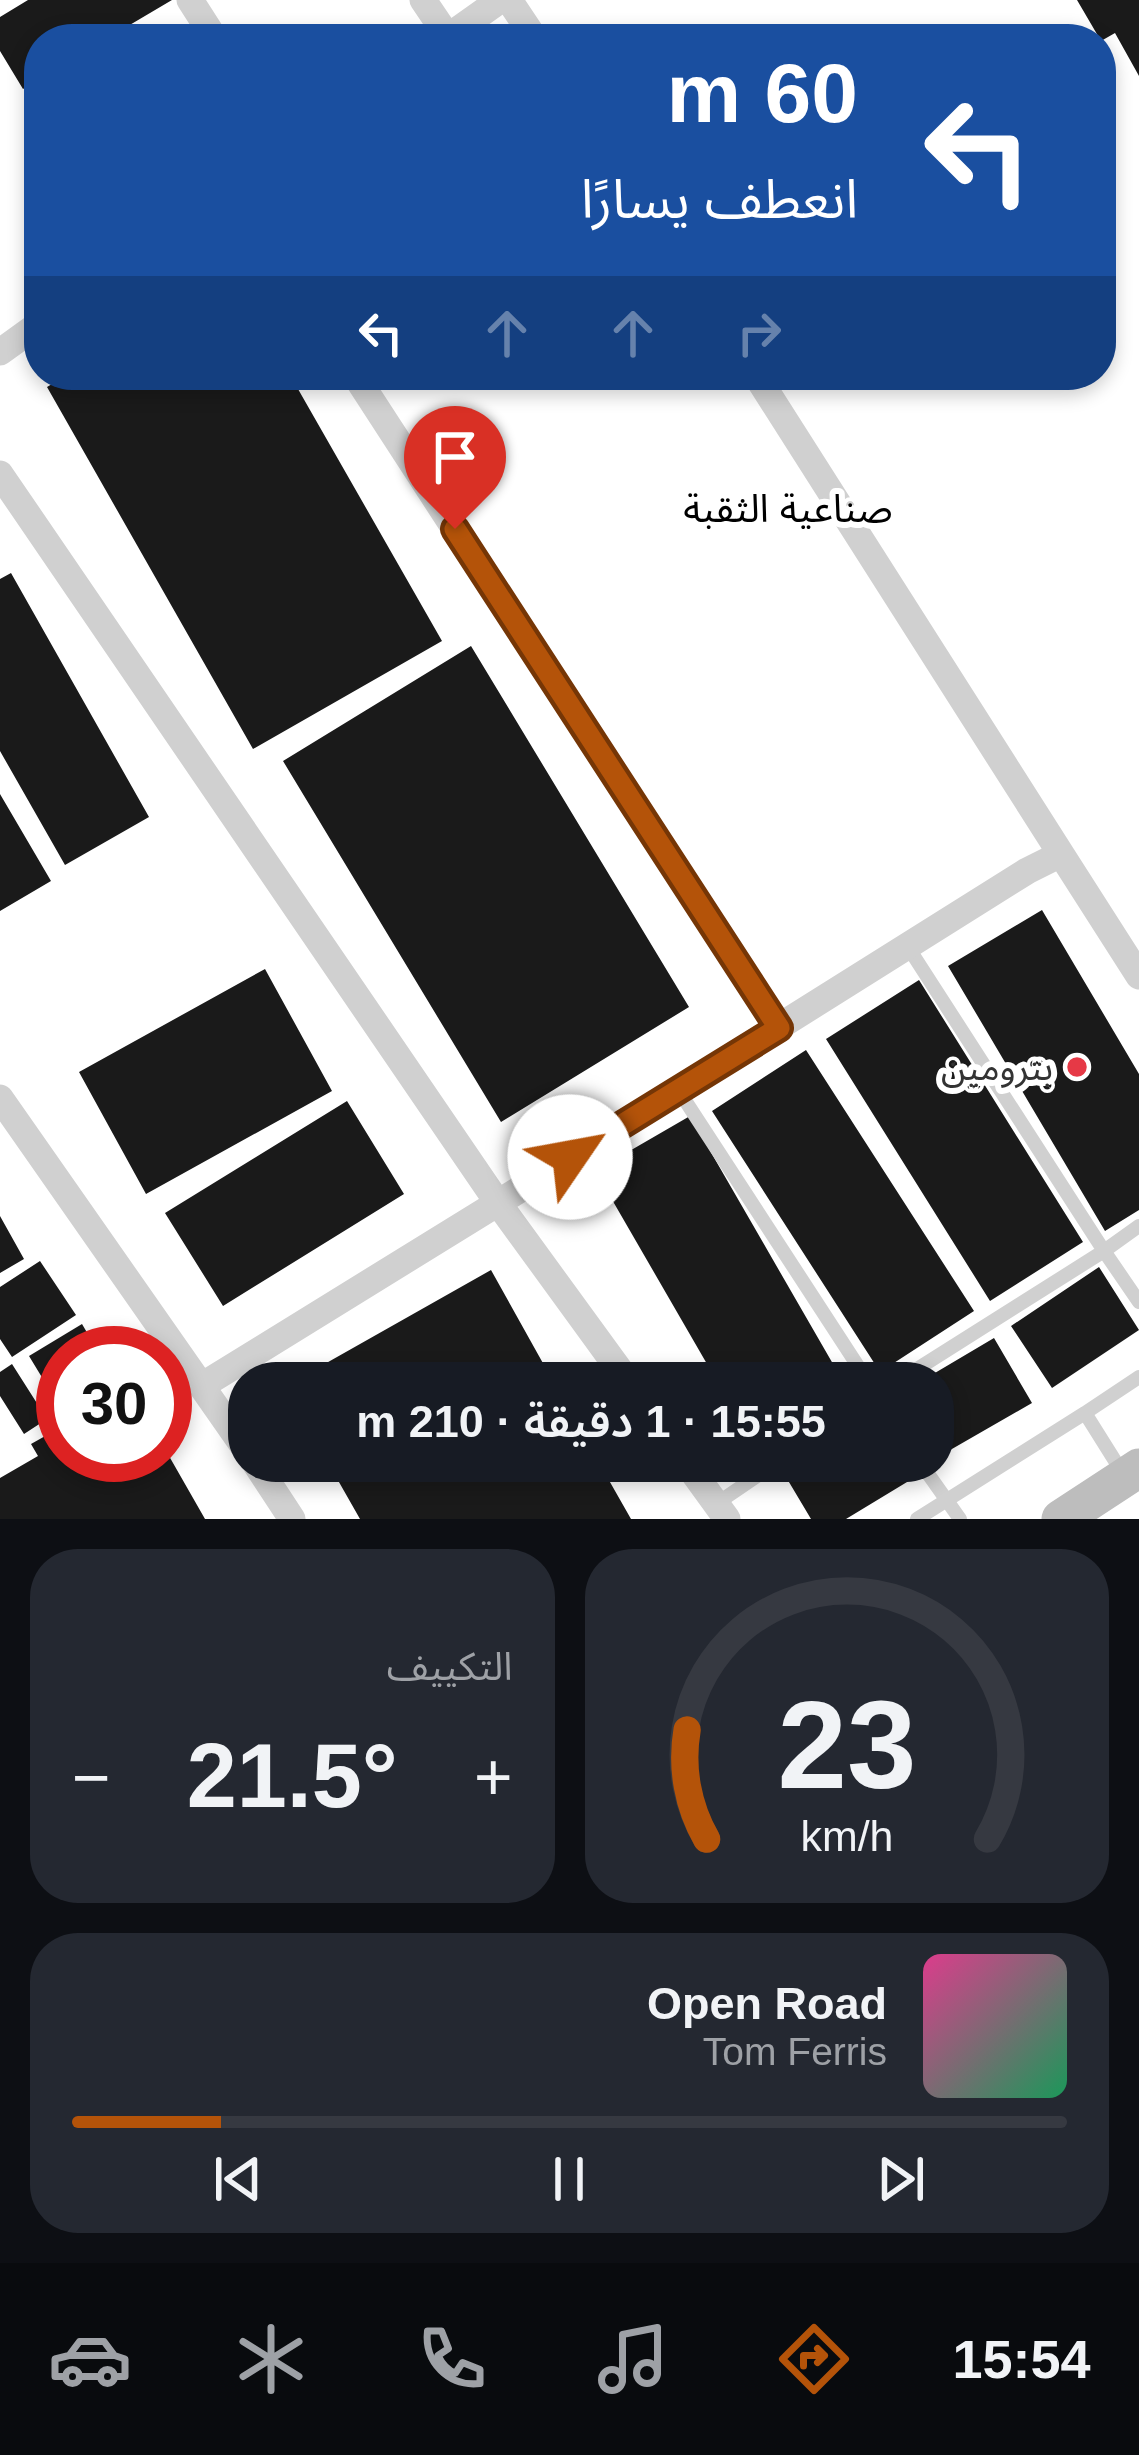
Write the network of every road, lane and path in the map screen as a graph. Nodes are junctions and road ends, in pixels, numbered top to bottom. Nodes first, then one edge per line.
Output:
1 (500, 0) edge
2 (466, 24) edge
3 (365, 390) edge
4 (766, 390) edge
5 (0, 474) edge
6 (1061, 854) junction
7 (908, 946) junction
8 (1139, 976) edge
9 (779, 1028) junction
10 (677, 1088) junction
11 (0, 1098) edge
12 (498, 1203) junction
13 (1139, 1226) edge
14 (1104, 1251) junction
15 (1139, 1302) edge
16 (614, 1362) edge
17 (855, 1362) edge
18 (928, 1362) edge
19 (1139, 1377) edge
20 (203, 1384) junction
21 (1084, 1414) junction
22 (228, 1422) edge
23 (1132, 1472) edge
24 (268, 1482) edge
25 (701, 1482) edge
26 (755, 1482) edge
27 (933, 1482) edge
28 (945, 1501) junction
29 (722, 1511) edge
30 (292, 1519) edge
31 (917, 1519) edge
32 (959, 1519) edge
33 (1061, 1519) edge

1 - 2 street
3 - 9 street
4 - 6 street
5 - 12 street
6 - 7 street
6 - 8 street
7 - 9 street
7 - 14 lane
9 - 10 street
10 - 12 street
10 - 17 lane
11 - 20 street
12 - 16 street
12 - 20 street
13 - 14 lane
14 - 15 lane
14 - 18 lane
19 - 21 lane
20 - 22 street
21 - 23 lane
21 - 28 lane
23 - 33 main road
24 - 30 street
25 - 29 street
26 - 29 lane
27 - 28 lane
28 - 31 lane
28 - 32 lane

